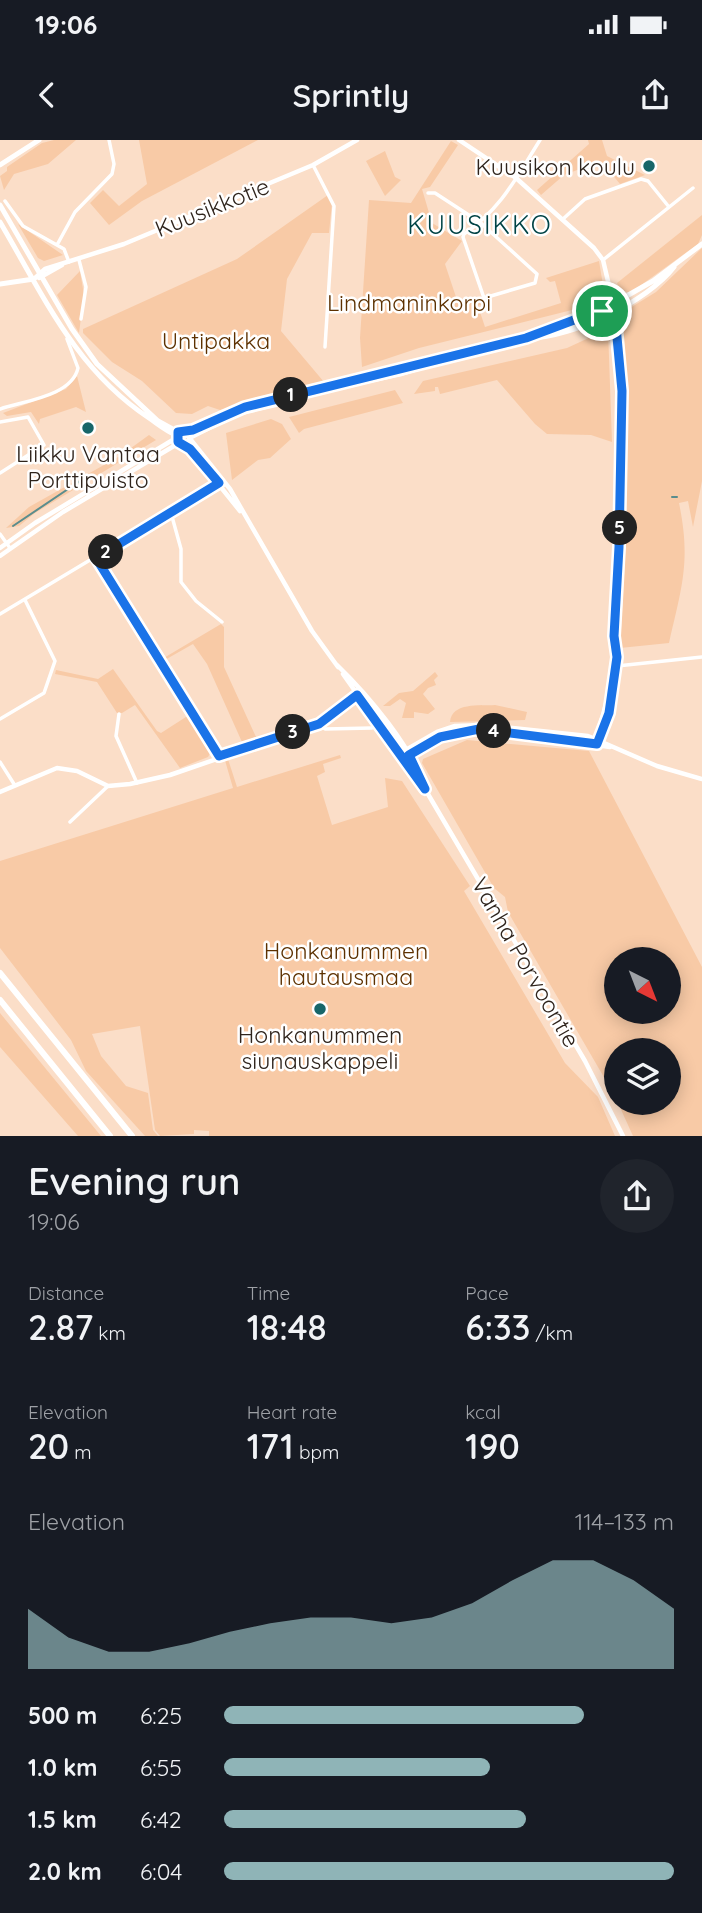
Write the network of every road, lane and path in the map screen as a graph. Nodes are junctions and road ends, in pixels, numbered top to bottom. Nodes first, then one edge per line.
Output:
1 (39, 140) edge
2 (109, 140) edge
3 (357, 140) edge
4 (459, 140) edge
5 (540, 140) edge
6 (0, 165) edge
7 (313, 165) junction
8 (516, 178) junction
9 (693, 188) dead end
10 (428, 193) dead end
11 (2, 203) edge
12 (669, 207) junction
13 (563, 219) junction
14 (0, 222) edge
15 (481, 223) junction
16 (702, 244) edge
17 (57, 245) junction
18 (79, 260) junction
19 (603, 260) junction
20 (70, 263) junction
21 (41, 275) junction
22 (34, 279) junction
23 (0, 284) edge
24 (614, 308) junction
25 (81, 319) dead end
26 (65, 333) junction
27 (325, 347) dead end
28 (0, 409) edge
29 (0, 422) edge
30 (183, 438) junction
31 (0, 473) edge
32 (221, 481) junction
33 (170, 513) junction
34 (0, 534) edge
35 (6, 543) junction
36 (0, 548) edge
37 (10, 548) junction
38 (0, 556) edge
39 (96, 558) junction
40 (25, 600) junction
41 (0, 614) edge
42 (222, 622) dead end
43 (702, 657) edge
44 (614, 666) junction
45 (360, 693) junction
46 (119, 714) dead end
47 (0, 719) edge
48 (319, 724) junction
49 (372, 728) dead end
50 (598, 741) junction
51 (407, 752) junction
52 (401, 755) junction
53 (219, 756) junction
54 (0, 762) edge
55 (702, 779) edge
56 (137, 783) junction
57 (14, 784) junction
58 (108, 786) junction
59 (425, 789) junction
60 (0, 792) edge
61 (70, 822) dead end
62 (0, 973) edge
63 (0, 1000) edge
64 (110, 1136) edge
65 (132, 1136) edge
66 (623, 1136) edge

1 - 6 main road
2 - 17 street
3 - 7 main road, Kuusikkotie
4 - 8 main road
5 - 8 street
7 - 18 main road, Kuusikkotie
7 - 27 street
8 - 13 main road
8 - 15 street
9 - 12 street
10 - 15 street
11 - 17 street
11 - 21 main road, Vanha Porvoontie
12 - 13 street
12 - 19 street
13 - 19 main road
14 - 22 main road, Vanha Porvoontie
15 - 15 street
16 - 24 main road
17 - 20 street
18 - 20 main road, Kuusikkotie
18 - 25 street
19 - 24 main road
20 - 21 main road, Kuusikkotie
21 - 22 main road
21 - 30 main road, Vanha Porvoontie
22 - 23 main road
22 - 26 main road, Vanha Porvoontie
24 - 30 main road
24 - 44 street
26 - 28 street
26 - 30 main road, Vanha Porvoontie
29 - 31 street
30 - 32 main road, Vanha Porvoontie
30 - 35 main road
30 - 37 main road
32 - 33 street
32 - 45 main road, Vanha Porvoontie
33 - 39 street
33 - 42 street
34 - 35 street
35 - 36 main road
35 - 37 street
37 - 38 main road
39 - 40 street
39 - 53 street
40 - 41 street
40 - 47 street
43 - 44 street
44 - 50 street
45 - 48 main road
45 - 51 main road, Vanha Porvoontie
45 - 52 main road, Vanha Porvoontie
46 - 56 street
48 - 49 street
48 - 53 main road
50 - 51 main road
50 - 55 main road
51 - 52 main road
51 - 59 main road, Vanha Porvoontie
52 - 59 main road, Vanha Porvoontie
53 - 56 main road
54 - 57 street
56 - 58 main road
57 - 58 main road
57 - 60 main road
58 - 61 street
59 - 66 main road, Vanha Porvoontie
62 - 65 highway
63 - 64 highway

